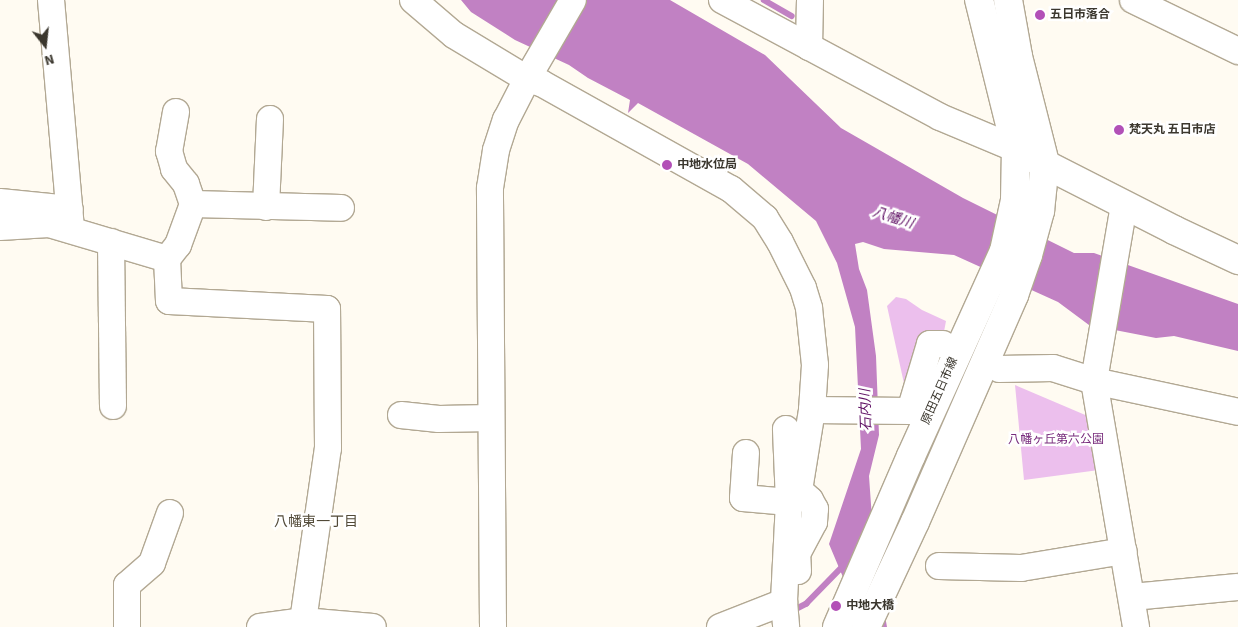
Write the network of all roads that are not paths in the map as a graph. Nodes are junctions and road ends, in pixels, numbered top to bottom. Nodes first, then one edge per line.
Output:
1 (51, 0) edge
2 (413, 0) edge
3 (573, 0) edge
4 (722, 0) edge
5 (810, 0) edge
6 (979, 0) edge
7 (1008, 0) edge
8 (1133, 0) edge
9 (809, 47) junction
10 (1238, 51) edge
11 (531, 74) junction
12 (176, 112) dead end
13 (270, 119) dead end
14 (1016, 149) junction
15 (1045, 163) junction
16 (0, 202) edge
17 (193, 204) junction
18 (266, 207) junction
19 (341, 208) dead end
20 (1123, 212) junction
21 (70, 219) junction
22 (0, 227) edge
23 (111, 242) junction
24 (167, 259) junction
25 (1238, 260) edge
26 (943, 344) dead end
27 (999, 369) dead end
28 (1097, 370) junction
29 (113, 406) dead end
30 (820, 410) junction
31 (1238, 412) edge
32 (401, 415) dead end
33 (491, 418) junction
34 (786, 429) dead end
35 (746, 453) dead end
36 (794, 496) junction
37 (170, 513) dead end
38 (1124, 551) junction
39 (939, 566) dead end
40 (1238, 587) edge
41 (1132, 597) junction
42 (791, 614) edge
43 (842, 615) edge
44 (303, 621) junction
45 (127, 627) edge
46 (260, 627) edge
47 (373, 627) edge
48 (493, 627) edge
49 (720, 627) edge
50 (866, 627) edge
51 (1136, 627) edge

1 - 21 street
2 - 11 street
3 - 11 street
4 - 9 street
5 - 9 street
6 - 14 main road, 原田五日市線
7 - 15 main road
8 - 10 street
9 - 14 street
11 - 30 street
11 - 33 street
12 - 17 street
13 - 18 street
14 - 15 main road
14 - 43 main road, 原田五日市線
15 - 20 main road
15 - 50 main road
16 - 21 street
17 - 18 street
17 - 24 street
18 - 19 street
20 - 25 main road
20 - 28 street
21 - 22 street
21 - 23 street
23 - 24 street
23 - 29 street
24 - 44 street
26 - 30 street
27 - 28 street
28 - 31 street
28 - 38 street
30 - 36 street
32 - 33 street
33 - 48 street
34 - 36 street
35 - 36 street
36 - 42 street
37 - 45 street
38 - 39 street
38 - 41 street
40 - 41 street
41 - 51 street
42 - 49 street
44 - 46 street
44 - 47 street

